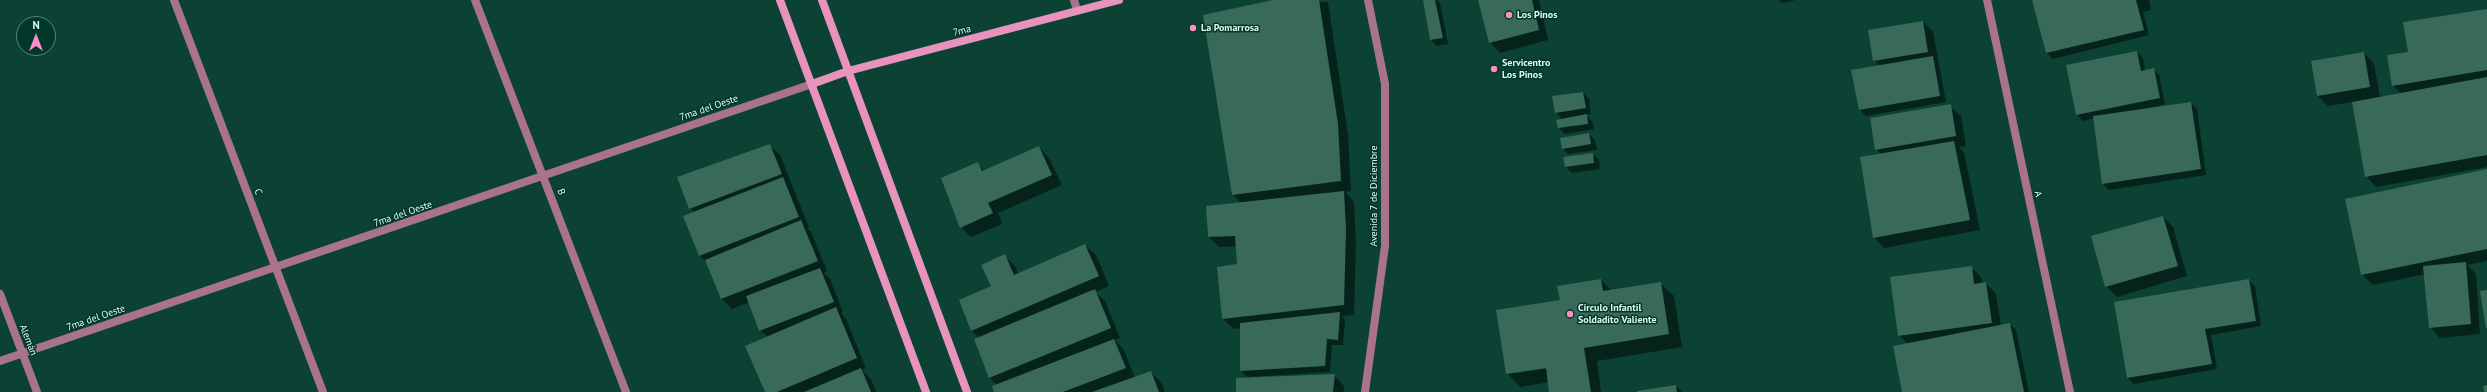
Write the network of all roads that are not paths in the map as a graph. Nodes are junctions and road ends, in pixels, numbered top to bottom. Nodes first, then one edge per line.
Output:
1 (174, 0) edge
2 (475, 0) edge
3 (780, 0) edge
4 (822, 0) edge
5 (1074, 0) edge
6 (1119, 0) edge
7 (1368, 0) edge
8 (1987, 0) edge
9 (1077, 10) junction
10 (848, 71) junction
11 (812, 84) junction
12 (544, 175) junction
13 (276, 268) junction
14 (0, 294) edge
15 (22, 354) junction
16 (0, 361) edge
17 (37, 392) edge
18 (323, 392) edge
19 (626, 392) edge
20 (926, 392) edge
21 (967, 392) edge
22 (1366, 392) edge
23 (2070, 392) edge

1 - 13 street, C
2 - 12 street, B
3 - 11 main road
4 - 10 main road
5 - 9 street
6 - 9 main road, 7ma
7 - 22 street, Avenida 7 de Diciembre
8 - 23 street, A
9 - 10 main road, 7ma
10 - 11 main road, 7ma
10 - 21 main road
11 - 12 street, 7ma del Oeste
11 - 20 main road
12 - 13 street, 7ma del Oeste
12 - 19 street, B
13 - 15 street, 7ma del Oeste
13 - 18 street, C
14 - 15 street, Alemán
15 - 16 street, 7ma del Oeste
15 - 17 street, Alemán

